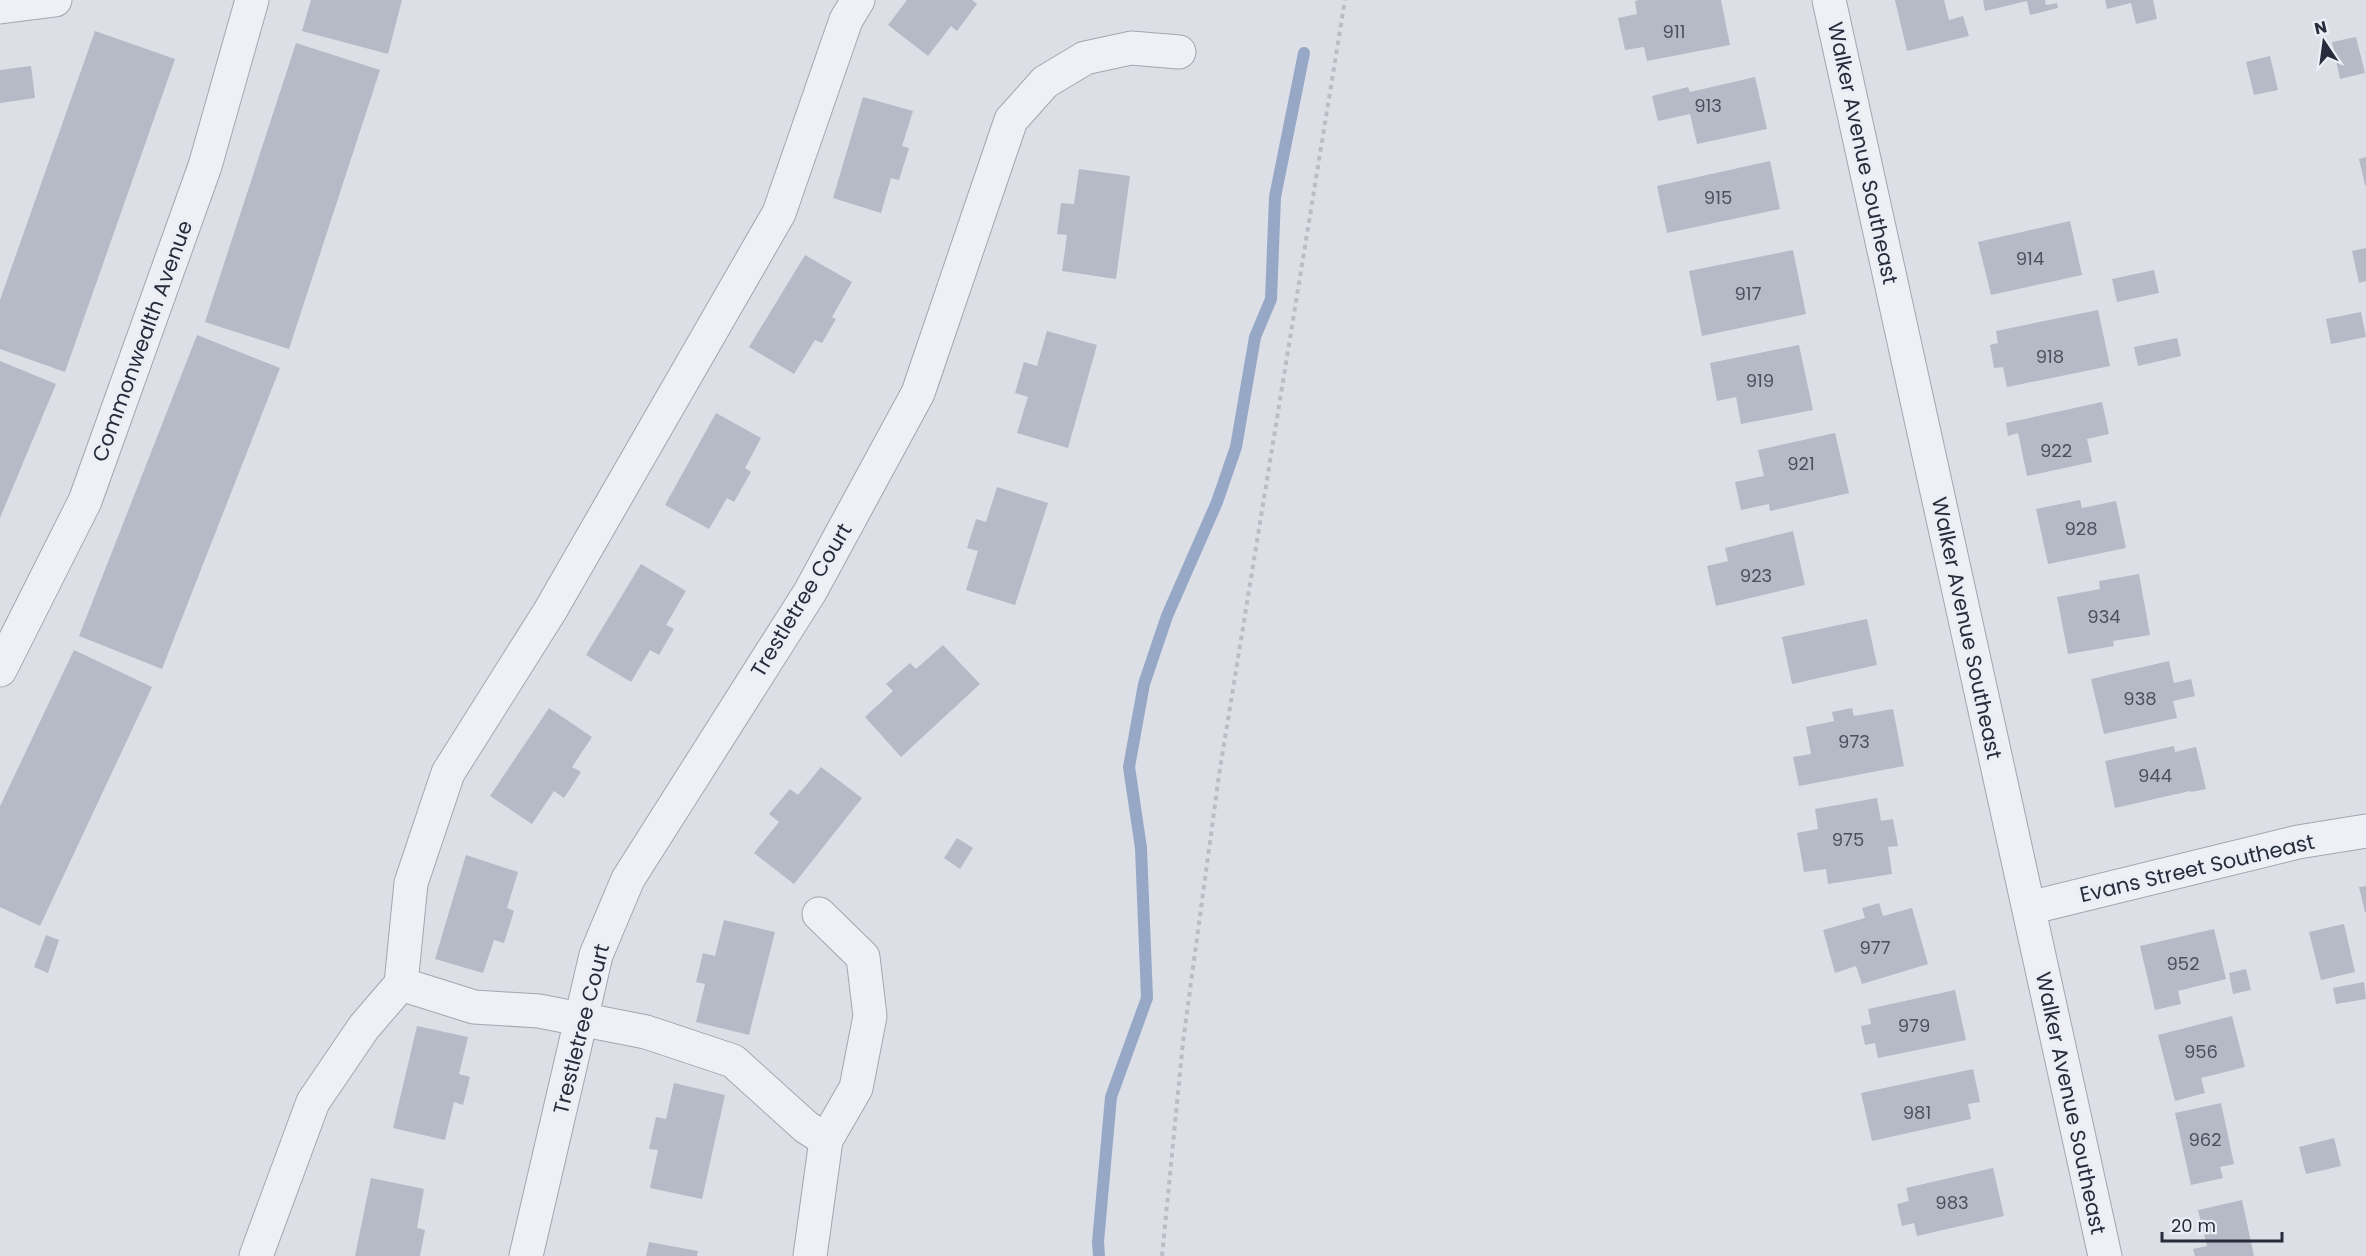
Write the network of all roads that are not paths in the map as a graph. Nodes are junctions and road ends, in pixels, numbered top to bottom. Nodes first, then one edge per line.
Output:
1 (55, 0) edge
2 (252, 0) edge
3 (858, 0) edge
4 (1829, 0) edge
5 (0, 7) edge
6 (1179, 52) dead end
7 (0, 670) edge
8 (2366, 831) edge
9 (2028, 908) junction
10 (819, 914) dead end
11 (401, 984) junction
12 (581, 1020) junction
13 (826, 1140) junction
14 (256, 1256) edge
15 (526, 1256) edge
16 (810, 1256) edge
17 (2105, 1256) edge

1 - 5 street
2 - 7 street, Commonwealth Avenue
3 - 11 street
4 - 9 street, Walker Avenue Southeast
6 - 12 street, Trestletree Court
8 - 9 street, Evans Street Southeast
9 - 17 street, Walker Avenue Southeast
10 - 13 street
11 - 12 street
11 - 14 street
12 - 13 street
12 - 15 street, Trestletree Court
13 - 16 street

